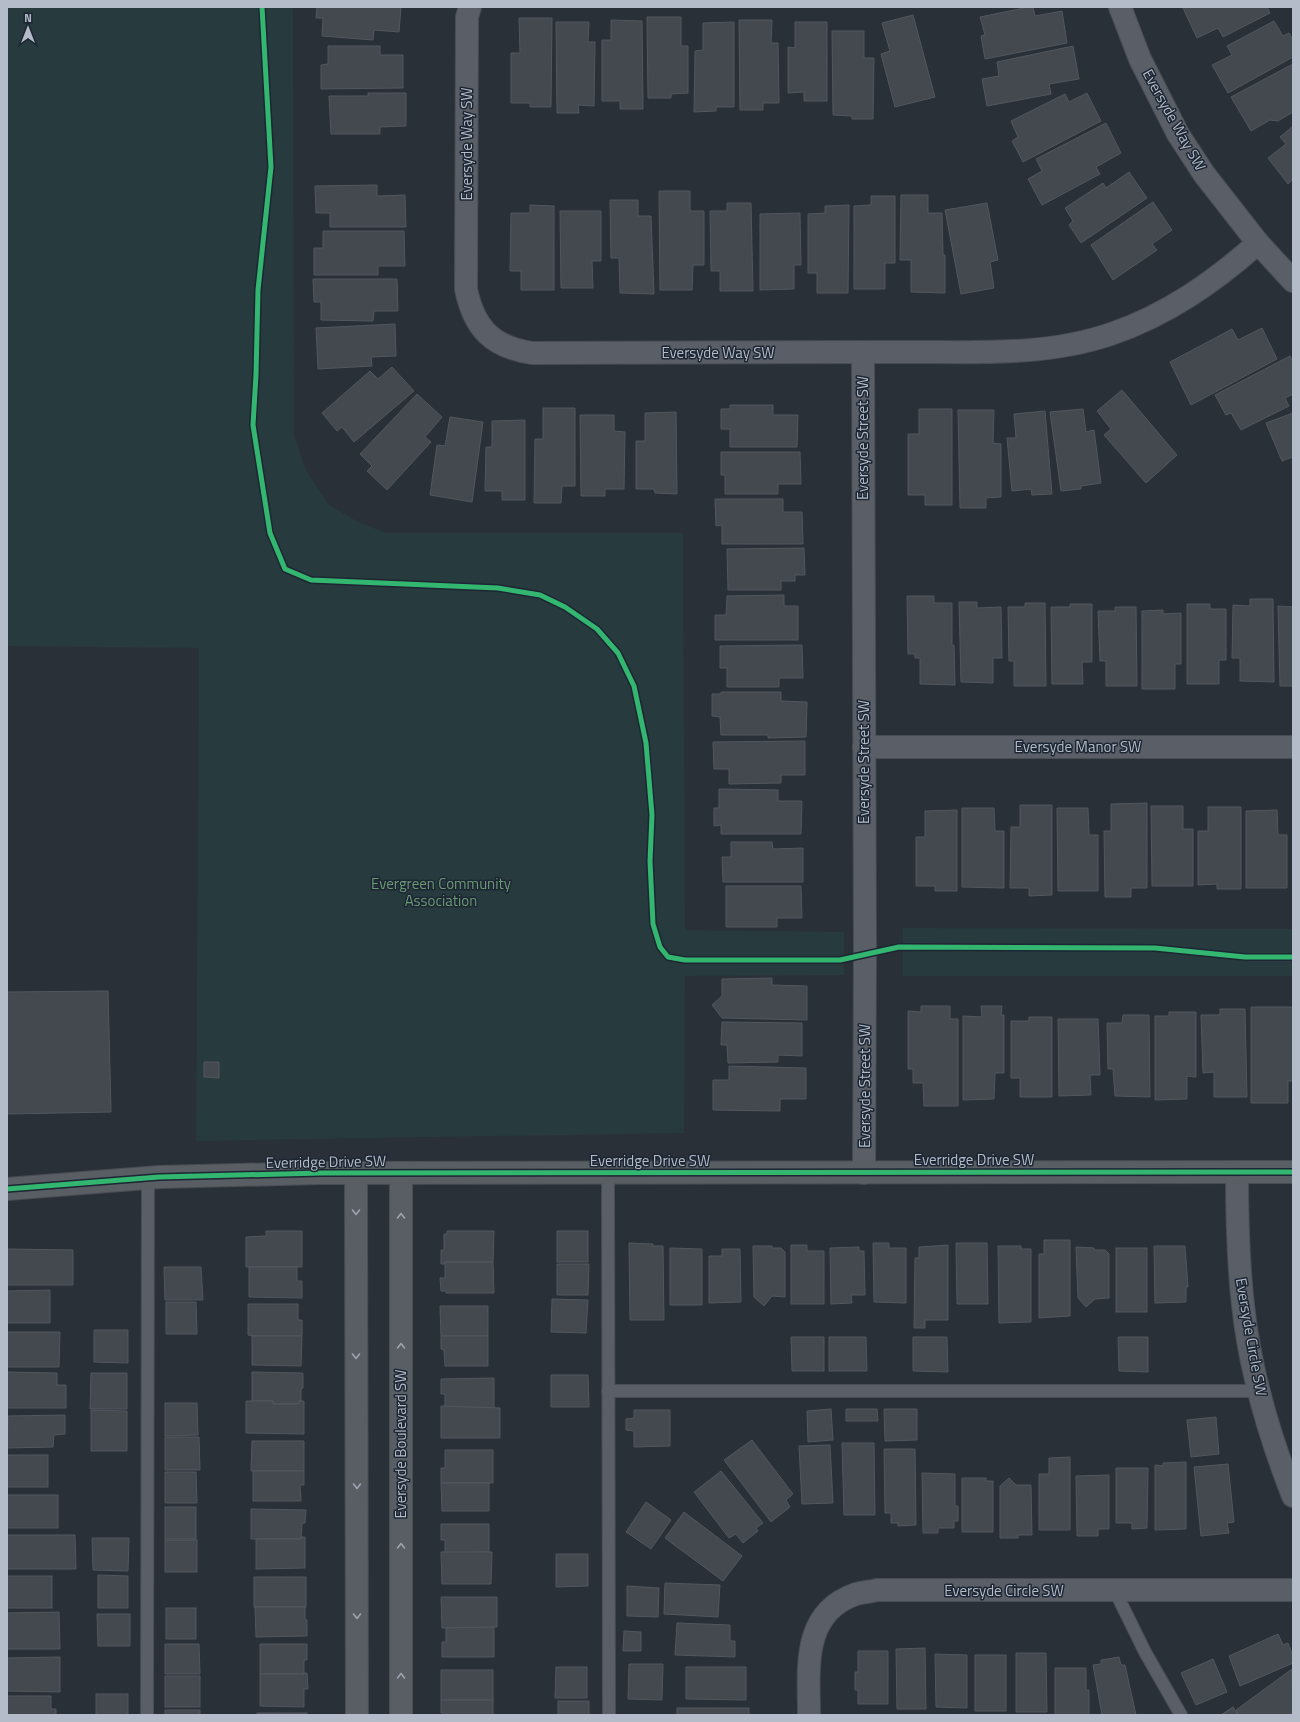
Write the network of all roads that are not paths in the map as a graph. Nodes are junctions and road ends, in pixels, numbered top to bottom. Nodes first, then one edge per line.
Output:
1 (470, 7) edge
2 (1120, 7) edge
3 (1258, 243) junction
4 (1293, 281) edge
5 (863, 352) junction
6 (1293, 746) edge
7 (864, 747) junction
8 (1237, 1172) junction
9 (1293, 1172) edge
10 (356, 1173) junction
11 (401, 1173) junction
12 (608, 1173) junction
13 (864, 1173) junction
14 (148, 1178) junction
15 (7, 1189) edge
16 (608, 1391) junction
17 (1259, 1391) junction
18 (1293, 1496) edge
19 (1293, 1590) edge
20 (1115, 1591) junction
21 (147, 1715) edge
22 (357, 1715) edge
23 (401, 1715) edge
24 (608, 1715) edge
25 (809, 1715) edge
26 (1181, 1715) edge

1 - 5 street, Eversyde Way SW
2 - 3 street, Eversyde Way SW
3 - 4 street, Eversyde Way SW
3 - 5 street, Eversyde Way SW
5 - 7 street, Eversyde Street SW
6 - 7 street, Eversyde Manor SW
7 - 13 street, Eversyde Street SW
8 - 9 street, Everridge Drive SW
8 - 13 street, Everridge Drive SW
8 - 17 street, Eversyde Circle SW
10 - 11 street, Everridge Drive SW
10 - 14 street, Everridge Drive SW
10 -> 22 street
11 - 12 street, Everridge Drive SW
23 -> 11 street, Eversyde Boulevard SW
12 - 13 street, Everridge Drive SW
12 - 16 lane
14 - 15 street, Everridge Drive SW
14 - 21 lane
16 - 17 lane
16 - 24 lane
17 - 18 street, Eversyde Circle SW
19 - 20 street, Eversyde Circle SW
20 - 25 street, Eversyde Circle SW
20 - 26 lane

